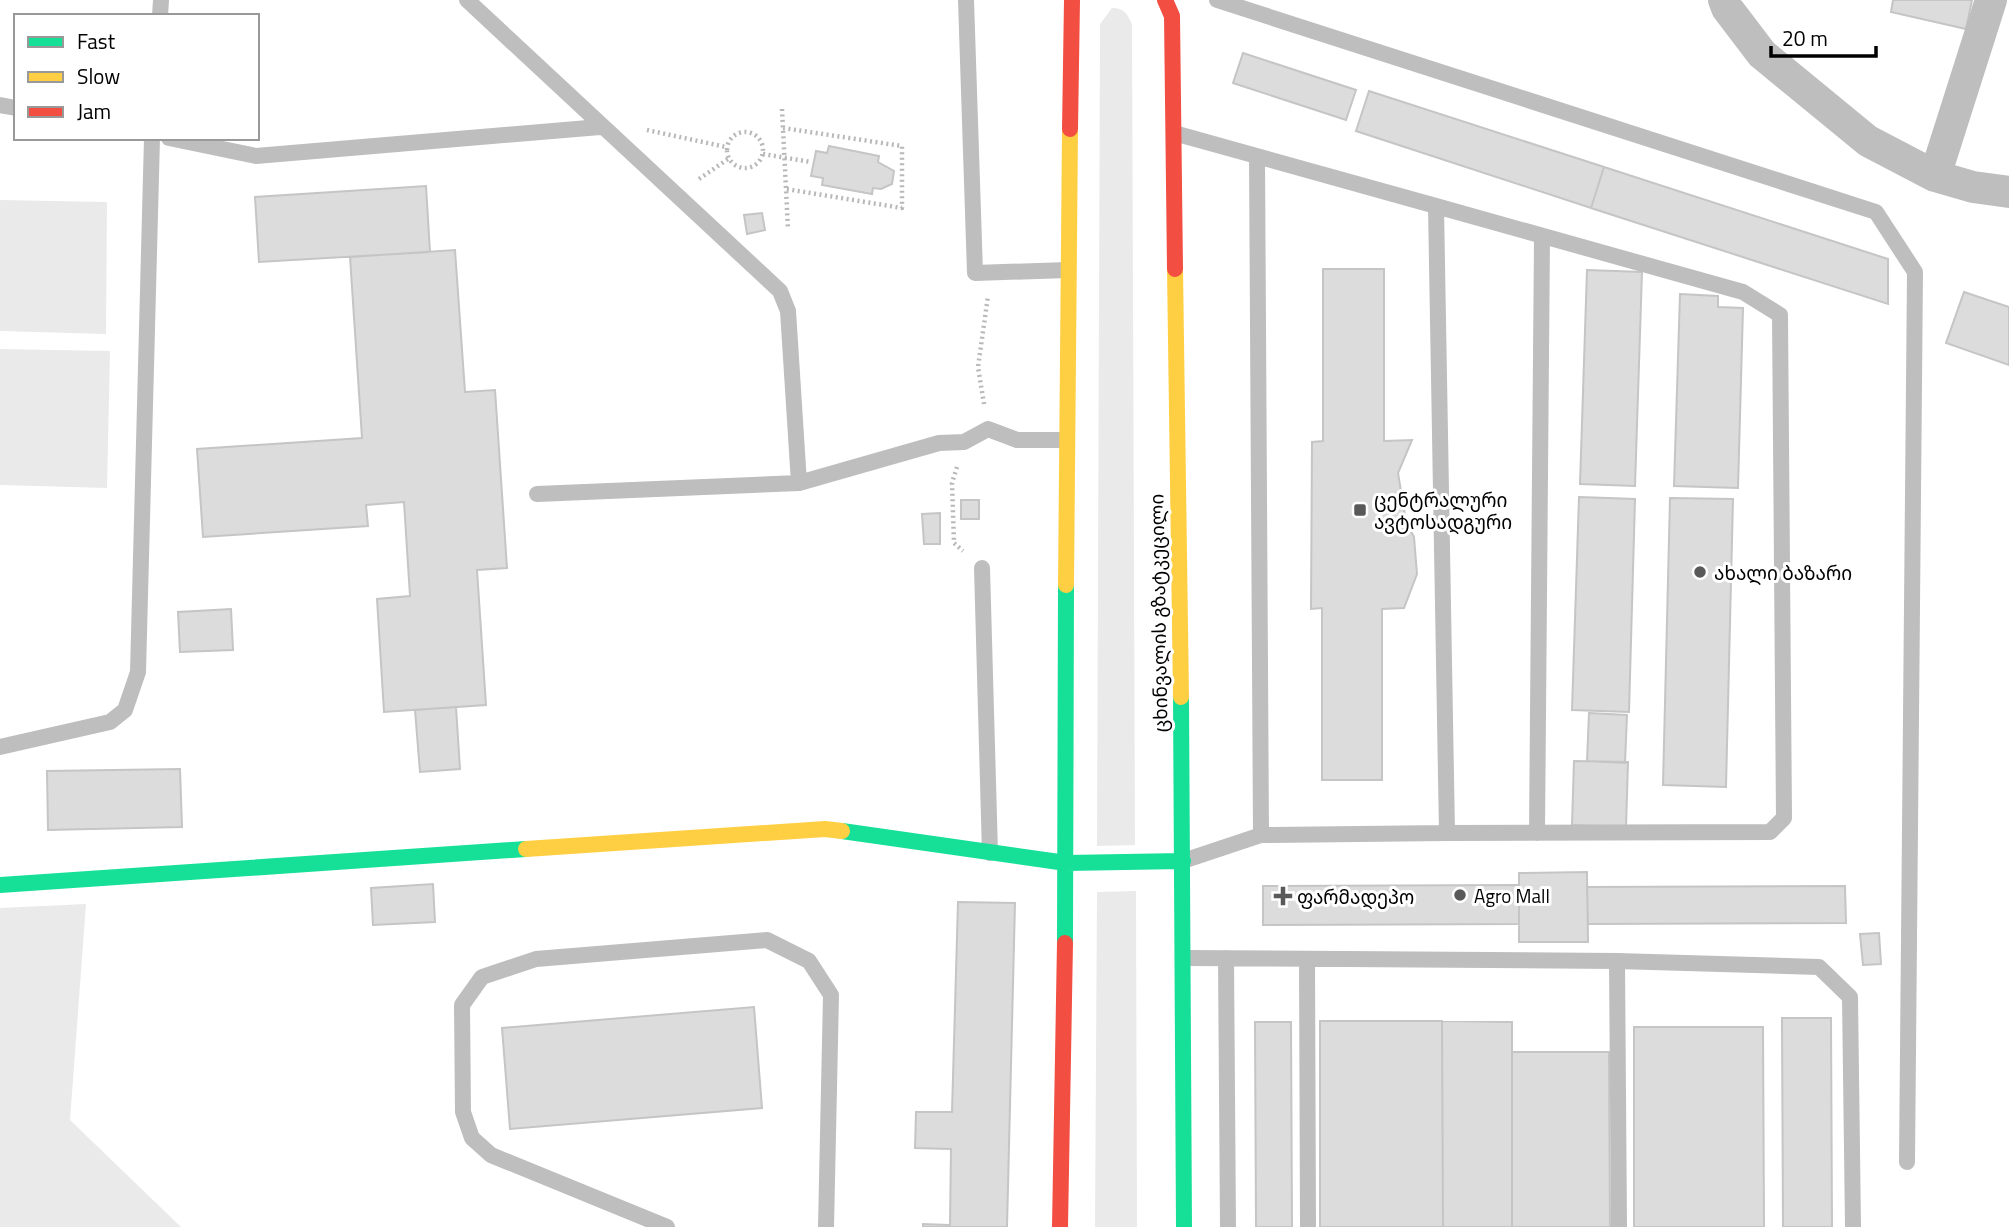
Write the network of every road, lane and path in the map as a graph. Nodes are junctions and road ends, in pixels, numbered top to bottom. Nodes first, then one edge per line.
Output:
1 (467, 0) edge
2 (965, 0) edge
3 (1073, 0) edge
4 (1165, 0) edge
5 (1217, 0) edge
6 (1724, 0) edge
7 (1990, 0) edge
8 (782, 109) dead end
9 (600, 127) junction
10 (783, 128) junction
11 (1174, 133) junction
12 (152, 140) edge
13 (179, 140) edge
14 (726, 146) junction
15 (763, 154) junction
16 (1257, 156) junction
17 (784, 158) junction
18 (728, 159) junction
19 (811, 162) dead end
20 (1935, 176) junction
21 (699, 179) dead end
22 (786, 189) junction
23 (2009, 192) edge
24 (1436, 206) junction
25 (788, 229) dead end
26 (1542, 236) junction
27 (1068, 270) junction
28 (975, 273) junction
29 (988, 429) junction
30 (1066, 440) junction
31 (964, 442) junction
32 (799, 483) junction
33 (537, 495) dead end
34 (982, 568) joint
35 (0, 747) edge
36 (1447, 832) junction
37 (1537, 833) junction
38 (1261, 835) junction
39 (990, 853) junction
40 (1183, 861) junction
41 (1066, 863) junction
42 (0, 885) edge
43 (1185, 958) junction
44 (1226, 958) junction
45 (1307, 959) junction
46 (1617, 961) junction
47 (1908, 1162) dead end
48 (667, 1227) edge
49 (826, 1227) edge
50 (1060, 1227) edge
51 (1184, 1227) edge
52 (1228, 1227) edge
53 (1308, 1227) edge
54 (1619, 1227) edge
55 (1853, 1227) edge

1 - 9 lane
2 - 28 lane
3 - 27 main road
4 - 11 main road, ცხინვალის გზატკეცილი
5 - 47 lane
6 - 20 street
7 - 20 street
8 - 10 path
9 - 13 lane
9 - 14 path
9 - 32 lane
10 - 17 path
10 - 22 path
11 - 16 lane
11 - 40 main road, ცხინვალის გზატკეცილი
12 - 35 lane
14 - 15 path
14 - 18 path
15 - 17 path
15 - 18 path
16 - 24 lane
16 - 38 lane
17 - 19 path
17 - 22 path
18 - 21 path
20 - 23 street
22 - 25 path
24 - 26 lane
24 - 36 lane
26 - 37 lane
26 - 37 lane
27 - 28 lane
27 - 30 main road
28 - 29 path
29 - 30 lane
29 - 31 lane
30 - 41 main road
31 - 32 lane
31 - 34 path
32 - 33 lane
34 - 39 lane
36 - 37 lane
36 - 38 lane
38 - 40 lane
39 - 41 main road
39 - 42 main road
40 - 41 main road
40 - 43 main road, ცხინვალის გზატკეცილი
41 - 50 main road
43 - 44 lane
43 - 51 main road, ცხინვალის გზატკეცილი
44 - 45 lane
44 - 52 lane
45 - 46 lane
45 - 53 lane
46 - 54 lane
46 - 55 lane
48 - 49 lane

